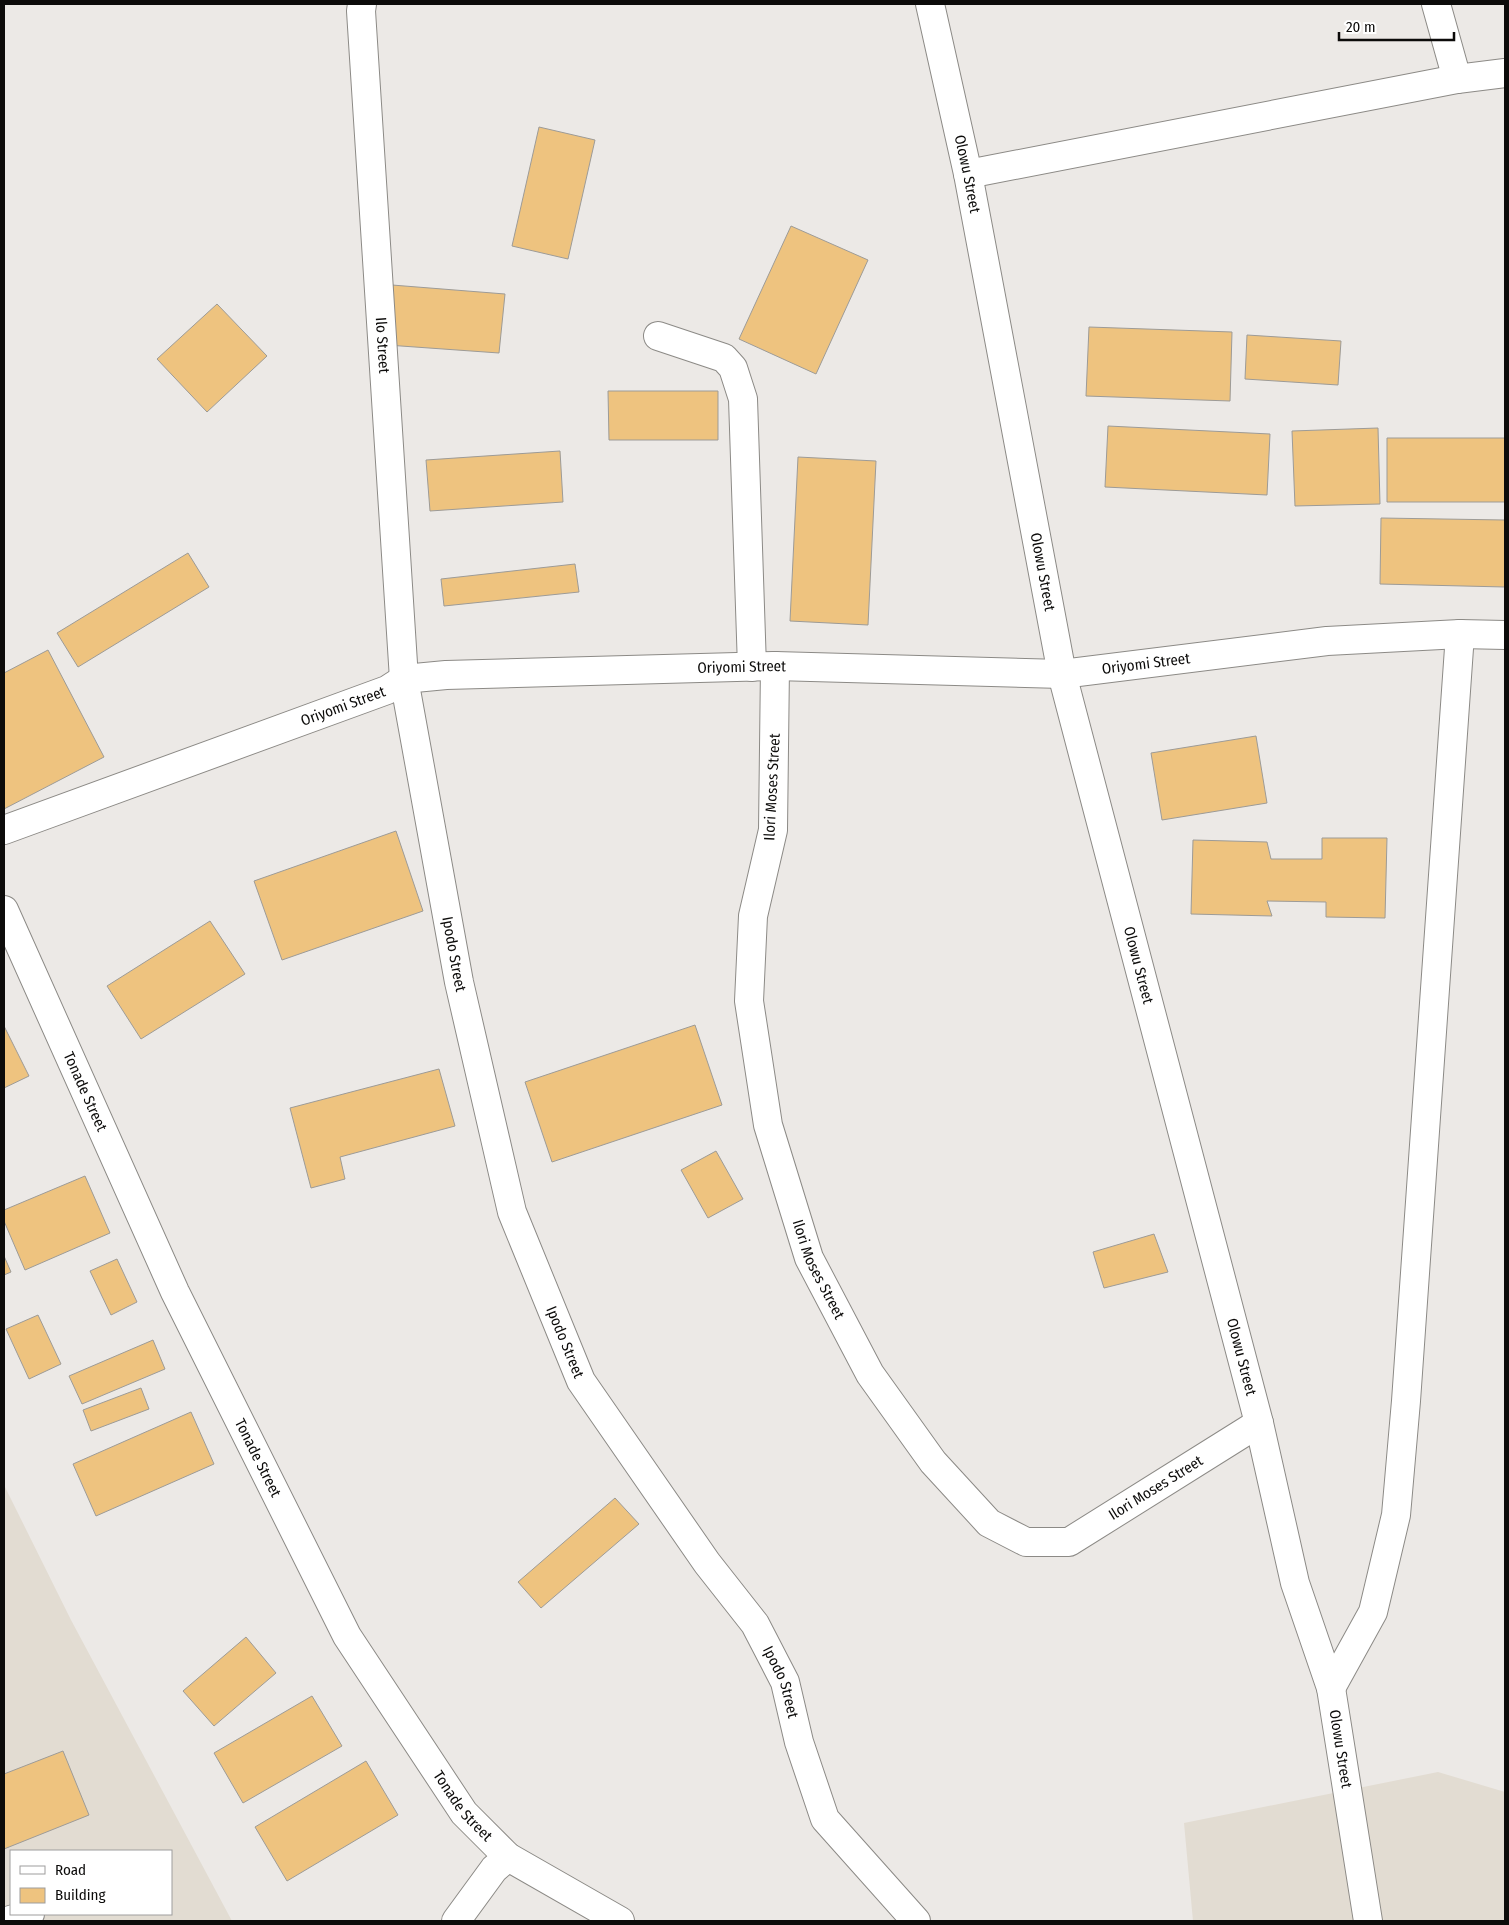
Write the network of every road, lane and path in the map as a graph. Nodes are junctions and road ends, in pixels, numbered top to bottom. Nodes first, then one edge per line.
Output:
1 (930, 4) edge
2 (1436, 4) edge
3 (362, 7) edge
4 (1505, 73) edge
5 (1457, 79) junction
6 (968, 174) junction
7 (658, 336) dead end
8 (1460, 634) junction
9 (1505, 635) edge
10 (764, 666) junction
11 (1062, 674) junction
12 (404, 679) junction
13 (4, 830) edge
14 (4, 910) edge
15 (1259, 1423) junction
16 (1331, 1688) junction
17 (508, 1857) junction
18 (27, 1915) edge
19 (7, 1921) edge
20 (456, 1921) edge
21 (620, 1921) edge
22 (916, 1921) edge
23 (1368, 1921) edge

1 - 6 street, Olowu Street
2 - 5 street
3 - 12 street, Ilo Street
4 - 5 street
5 - 6 street
6 - 11 street, Olowu Street
7 - 10 street, Ilori Moses Street
8 - 9 street, Oriyomi Street
8 - 11 street, Oriyomi Street
8 - 16 street
10 - 11 street, Oriyomi Street
10 - 12 street, Oriyomi Street
10 - 15 street, Ilori Moses Street
11 - 15 street, Olowu Street
12 - 13 street, Oriyomi Street
12 - 22 street, Ipodo Street
14 - 17 street, Tonade Street
15 - 16 street, Olowu Street
16 - 23 street, Olowu Street
17 - 20 street
17 - 21 street, Tonade Street
18 - 19 street

